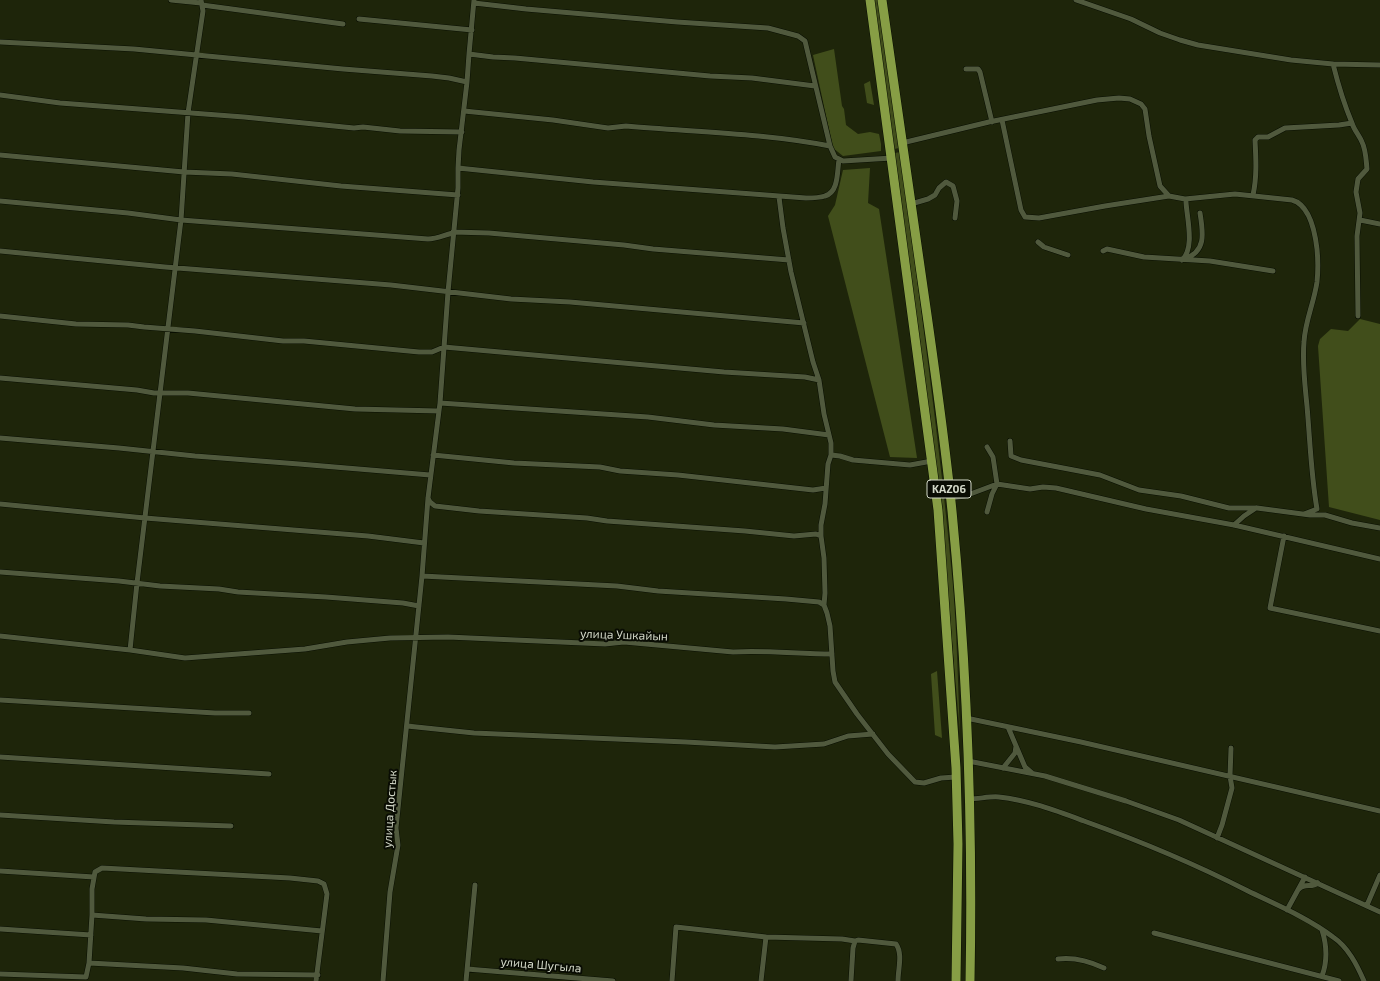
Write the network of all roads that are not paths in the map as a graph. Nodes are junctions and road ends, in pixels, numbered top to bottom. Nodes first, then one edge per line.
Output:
1 (171, 0) edge
2 (870, 0) edge
3 (882, 0) edge
4 (1076, 0) edge
5 (474, 1) edge
6 (201, 3) edge
7 (359, 19) dead end
8 (343, 24) dead end
9 (472, 30) junction
10 (0, 42) edge
11 (469, 54) junction
12 (196, 55) junction
13 (1333, 64) junction
14 (1380, 65) edge
15 (966, 69) dead end
16 (468, 82) junction
17 (815, 86) junction
18 (0, 95) edge
19 (464, 111) junction
20 (188, 112) junction
21 (1002, 120) junction
22 (992, 122) junction
23 (1352, 123) junction
24 (462, 132) junction
25 (902, 144) junction
26 (830, 146) junction
27 (0, 155) edge
28 (892, 158) junction
29 (839, 160) junction
30 (458, 168) junction
31 (184, 172) junction
32 (458, 195) junction
33 (1253, 195) junction
34 (1169, 196) junction
35 (779, 197) junction
36 (0, 201) edge
37 (1186, 202) dead end
38 (911, 204) junction
39 (1200, 213) dead end
40 (955, 218) dead end
41 (180, 220) junction
42 (1360, 220) junction
43 (1380, 224) edge
44 (453, 232) junction
45 (1038, 242) dead end
46 (0, 251) edge
47 (1103, 251) dead end
48 (1068, 255) dead end
49 (789, 260) junction
50 (1182, 260) junction
51 (175, 267) junction
52 (1273, 271) dead end
53 (448, 292) junction
54 (0, 316) edge
55 (1358, 316) dead end
56 (804, 323) junction
57 (168, 329) junction
58 (444, 347) junction
59 (0, 378) edge
60 (819, 380) junction
61 (161, 393) junction
62 (440, 402) junction
63 (439, 411) junction
64 (829, 435) junction
65 (0, 438) edge
66 (1010, 441) dead end
67 (987, 447) dead end
68 (153, 452) junction
69 (433, 455) junction
70 (831, 455) junction
71 (932, 461) junction
72 (430, 475) junction
73 (997, 484) junction
74 (826, 488) junction
75 (428, 498) junction
76 (950, 498) junction
77 (0, 504) edge
78 (1257, 508) junction
79 (987, 512) dead end
80 (1304, 514) junction
81 (145, 518) junction
82 (1234, 524) junction
83 (1380, 528) edge
84 (821, 536) junction
85 (1284, 536) junction
86 (424, 543) junction
87 (1380, 558) edge
88 (0, 572) edge
89 (422, 576) junction
90 (137, 583) junction
91 (824, 605) junction
92 (419, 606) junction
93 (1380, 631) edge
94 (0, 636) edge
95 (416, 638) junction
96 (130, 650) junction
97 (832, 654) junction
98 (0, 700) edge
99 (249, 713) dead end
100 (966, 718) junction
101 (407, 726) junction
102 (1008, 727) junction
103 (873, 734) junction
104 (1016, 745) junction
105 (1231, 748) dead end
106 (0, 757) edge
107 (968, 764) junction
108 (1003, 768) junction
109 (956, 772) junction
110 (269, 774) dead end
111 (1033, 774) junction
112 (1230, 776) junction
113 (969, 799) junction
114 (1380, 811) edge
115 (0, 815) edge
116 (230, 826) dead end
117 (1217, 838) junction
118 (0, 871) edge
119 (1380, 876) edge
120 (94, 877) junction
121 (1305, 877) junction
122 (1318, 883) junction
123 (476, 885) dead end
124 (1298, 890) junction
125 (1367, 905) junction
126 (1287, 910) junction
127 (1380, 912) edge
128 (92, 915) junction
129 (0, 929) edge
130 (322, 930) junction
131 (1322, 930) junction
132 (1154, 933) dead end
133 (91, 935) junction
134 (766, 937) junction
135 (855, 941) junction
136 (1058, 959) dead end
137 (89, 963) junction
138 (1104, 968) dead end
139 (467, 969) junction
140 (0, 974) edge
141 (1322, 976) junction
142 (317, 978) edge
143 (383, 981) edge
144 (466, 981) edge
145 (613, 981) edge
146 (672, 981) edge
147 (761, 981) edge
148 (851, 981) edge
149 (898, 981) edge
150 (956, 981) edge
151 (970, 981) edge
152 (1338, 981) edge
153 (1364, 981) edge

1 - 6 street
2 - 28 highway, KАZ06
3 - 25 highway, KАZ06
4 - 13 street
5 - 9 street, улица Достык
5 - 17 street
6 - 8 street
6 - 12 street
7 - 9 street
9 - 11 street, улица Достык
10 - 12 street
11 - 16 street, улица Достык
11 - 17 street
12 - 16 street
12 - 20 street
13 - 14 street
13 - 23 street
15 - 22 street
16 - 19 street, улица Достык
17 - 26 street
18 - 20 street
19 - 24 street, улица Достык
19 - 26 street
20 - 24 street
20 - 31 street
21 - 22 street
21 - 34 street
21 - 34 street
22 - 25 street
23 - 33 street
23 - 42 street
24 - 30 street, улица Достык
25 - 38 highway, KАZ06
26 - 29 street
27 - 31 street
28 - 29 street
28 - 71 highway, KАZ06
29 - 35 street
30 - 32 street, улица Достык
30 - 35 street
31 - 32 street
31 - 41 street
32 - 44 street, улица Достык
33 - 34 street
33 - 80 street
35 - 49 street
36 - 41 street
37 - 50 street
38 - 40 street
38 - 76 highway, KАZ06
39 - 50 street
41 - 44 street
41 - 51 street
42 - 43 street
42 - 55 street
44 - 49 street
44 - 53 street, улица Достык
45 - 48 street
46 - 51 street
47 - 50 street
49 - 56 street
50 - 52 street
51 - 53 street
51 - 57 street
53 - 56 street
53 - 58 street, улица Достык
54 - 57 street
56 - 60 street
57 - 58 street
57 - 61 street
58 - 60 street
58 - 62 street, улица Достык
59 - 61 street
60 - 64 street
61 - 63 street
61 - 68 street
62 - 63 street, улица Достык
62 - 64 street
63 - 69 street, улица Достык
64 - 70 street
65 - 68 street
66 - 78 street
67 - 73 street
68 - 72 street
68 - 81 street
69 - 72 street, улица Достык
69 - 74 street
70 - 71 street
70 - 74 street
71 - 109 highway, KАZ06
72 - 75 street, улица Достык
73 - 76 street
73 - 79 street
73 - 82 street
74 - 84 street
75 - 84 street
75 - 86 street, улица Достык
76 - 100 highway, KАZ06
77 - 81 street
78 - 80 street
78 - 82 street
80 - 83 street
81 - 86 street
81 - 90 street
82 - 85 street
84 - 91 street
85 - 87 street
85 - 93 street
86 - 89 street, улица Достык
88 - 90 street
89 - 91 street
89 - 92 street, улица Достык
90 - 92 street
90 - 96 street
91 - 97 street
92 - 95 street, улица Достык
94 - 96 street, улица Ушкайын
95 - 96 street, улица Ушкайын
95 - 97 street, улица Ушкайын
95 - 101 street, улица Достык
97 - 103 street
98 - 99 street
100 - 102 street
100 - 107 highway, KАZ06
101 - 103 street
101 - 143 street, улица Достык
102 - 104 street
102 - 112 street
103 - 109 street
104 - 108 street
104 - 111 street
105 - 112 street
106 - 110 street
107 - 108 street
107 - 109 highway
107 - 113 highway, KАZ06
108 - 111 street
109 - 150 highway, KАZ06
111 - 117 street
112 - 114 street
112 - 117 street
113 - 126 street
113 - 151 highway, KАZ06
115 - 116 street
117 - 121 street
118 - 120 street
119 - 125 street
120 - 128 street
120 - 130 street
121 - 122 street
121 - 124 street
122 - 124 street
122 - 125 street
123 - 139 street
124 - 126 street
125 - 127 street
126 - 131 street
128 - 130 street
128 - 133 street
129 - 133 street
130 - 142 street
131 - 141 street
131 - 153 street
132 - 141 street
133 - 137 street
134 - 135 street
134 - 146 street
134 - 147 street
135 - 148 street
135 - 149 street
136 - 138 street
137 - 140 street
137 - 142 street
139 - 144 street
139 - 145 street, улица Шугыла
141 - 152 street

